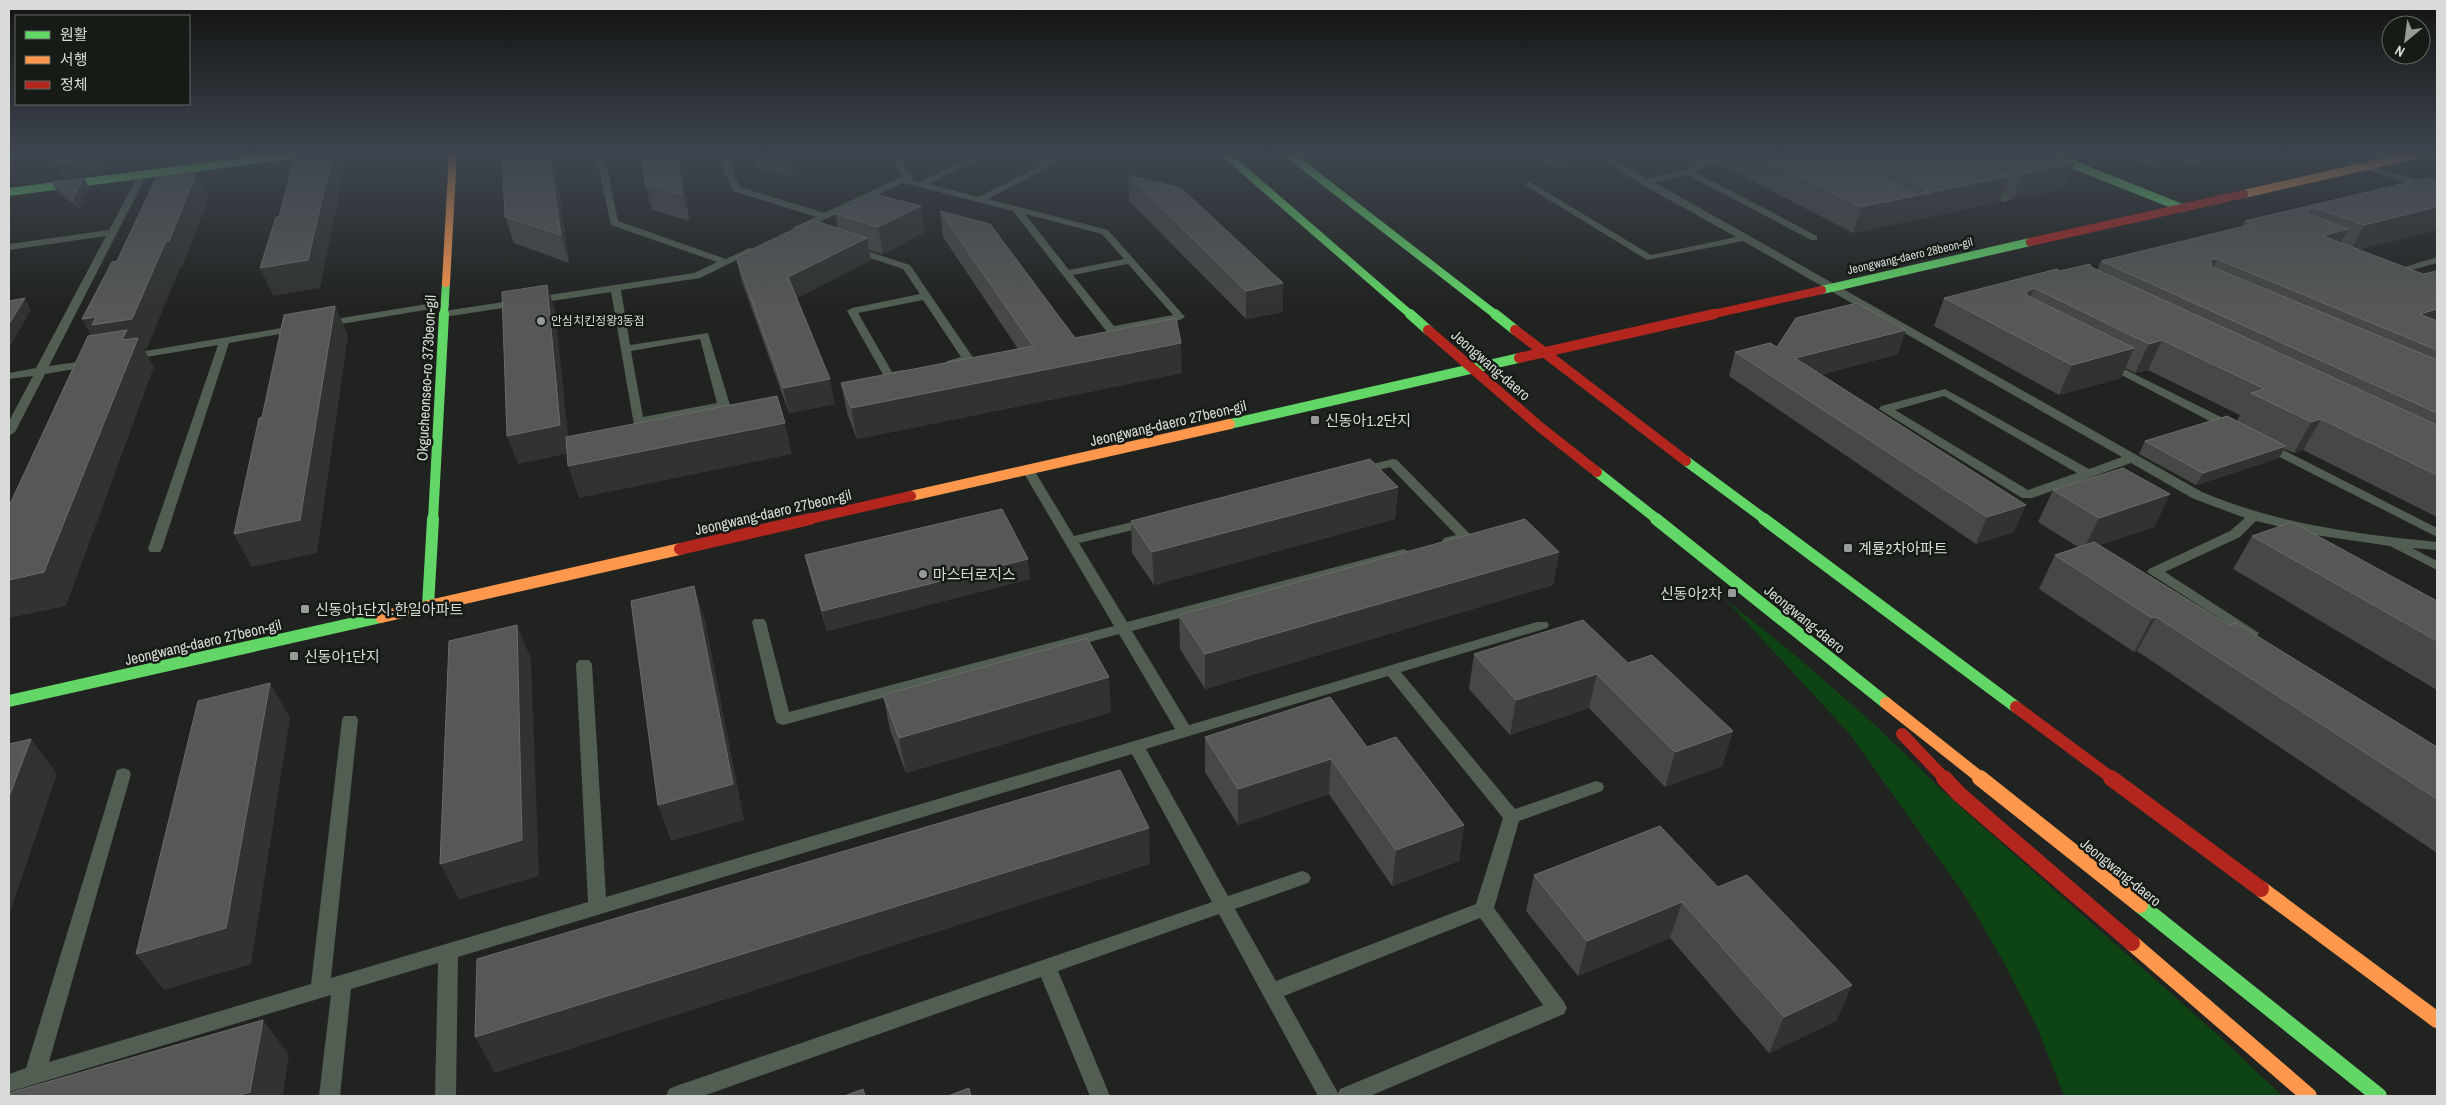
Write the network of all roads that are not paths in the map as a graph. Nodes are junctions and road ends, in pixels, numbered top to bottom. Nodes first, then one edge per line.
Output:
1 (128, 204) edge
2 (450, 204) edge
3 (610, 204) edge
4 (783, 204) edge
5 (851, 204) edge
6 (994, 204) edge
7 (1282, 204) edge
8 (1352, 204) edge
9 (1560, 204) edge
10 (1682, 204) edge
11 (1749, 204) edge
12 (2171, 204) edge
13 (2202, 204) edge
14 (2182, 208) junction
15 (1016, 209) junction
16 (824, 216) junction
17 (114, 232) junction
18 (813, 236) edge
19 (1743, 238) junction
20 (1814, 238) dead end
21 (841, 245) edge
22 (760, 246) edge
23 (9, 247) edge
24 (2437, 260) edge
25 (1131, 261) junction
26 (726, 262) junction
27 (1066, 272) junction
28 (2406, 279) edge
29 (615, 288) junction
30 (1832, 288) junction
31 (926, 296) junction
32 (445, 309) junction
33 (225, 340) junction
34 (625, 349) junction
35 (1544, 353) junction
36 (2093, 357) edge
37 (941, 365) edge
38 (1473, 369) junction
39 (915, 370) edge
40 (40, 371) junction
41 (9, 376) edge
42 (9, 432) edge
43 (2132, 458) junction
44 (1028, 470) junction
45 (1346, 474) edge
46 (2088, 474) junction
47 (2253, 517) junction
48 (1166, 518) edge
49 (2278, 524) junction
50 (2437, 533) edge
51 (1071, 541) junction
52 (2390, 542) junction
53 (1436, 544) edge
54 (2437, 546) edge
55 (2320, 547) edge
56 (155, 549) dead end
57 (1417, 549) edge
58 (2437, 566) edge
59 (428, 606) junction
60 (759, 622) dead end
61 (1542, 625) dead end
62 (1123, 628) junction
63 (2262, 639) edge
64 (1830, 659) junction
65 (584, 664) dead end
66 (1391, 670) junction
67 (9, 701) edge
68 (350, 720) dead end
69 (1185, 732) junction
70 (1136, 746) junction
71 (123, 774) dead end
72 (1596, 787) dead end
73 (1512, 817) junction
74 (1302, 878) dead end
75 (1223, 906) junction
76 (597, 907) junction
77 (1484, 910) junction
78 (448, 952) junction
79 (1047, 968) junction
80 (342, 984) junction
81 (320, 990) junction
82 (1271, 992) junction
83 (2437, 1020) edge
84 (34, 1076) junction
85 (9, 1083) edge
86 (330, 1096) edge
87 (446, 1096) edge
88 (676, 1096) edge
89 (1100, 1096) edge
90 (1329, 1096) edge
91 (1347, 1096) edge
92 (2309, 1096) edge
93 (2379, 1096) edge

1 - 17 lane
2 - 32 street, Okgucheonseo-ro 373beon-gil
3 - 26 lane
4 - 16 lane
5 - 16 lane
6 - 15 lane
7 - 38 street, Jeongwang-daero
8 - 35 street
9 - 19 lane
10 - 19 lane
11 - 20 lane
12 - 14 street
13 - 14 street, Jeongwang-daero 28beon-gil
14 - 30 street, Jeongwang-daero 28beon-gil
15 - 25 lane
15 - 27 lane
16 - 18 lane
17 - 23 lane
17 - 40 lane
19 - 30 lane
21 - 31 lane
22 - 26 lane
24 - 28 lane
25 - 27 lane
25 - 27 lane
26 - 29 lane
29 - 32 lane
29 - 34 lane
30 - 35 street, Jeongwang-daero 28beon-gil
30 - 43 lane
31 - 37 lane
31 - 39 lane
32 - 33 lane
32 - 59 street, Okgucheonseo-ro 373beon-gil
33 - 40 lane
33 - 56 lane
34 - 34 lane
35 - 38 street, Jeongwang-daero 27beon-gil
35 - 83 street
36 - 50 lane
38 - 44 street, Jeongwang-daero 27beon-gil
38 - 64 street, Jeongwang-daero
40 - 41 lane
40 - 42 lane
43 - 46 lane
43 - 47 lane
44 - 51 lane
44 - 59 street, Jeongwang-daero 27beon-gil
45 - 53 lane
46 - 46 lane
47 - 49 lane
47 - 63 lane
48 - 51 lane
49 - 52 lane
49 - 55 lane
51 - 62 lane
52 - 54 lane
52 - 58 lane
57 - 62 lane
59 - 67 street, Jeongwang-daero 27beon-gil
60 - 62 lane
61 - 66 lane
62 - 69 lane
64 - 92 street
64 - 93 street, Jeongwang-daero
65 - 76 lane
66 - 69 lane
66 - 73 lane
68 - 81 lane
69 - 70 lane
70 - 75 lane
70 - 76 lane
71 - 84 lane
72 - 73 lane
73 - 77 lane
74 - 75 lane
75 - 79 lane
75 - 82 lane
76 - 78 lane
77 - 82 lane
77 - 91 lane
78 - 80 lane
78 - 87 lane
79 - 88 lane
79 - 89 lane
80 - 81 lane
80 - 86 lane
81 - 84 lane
82 - 90 lane
84 - 85 lane

